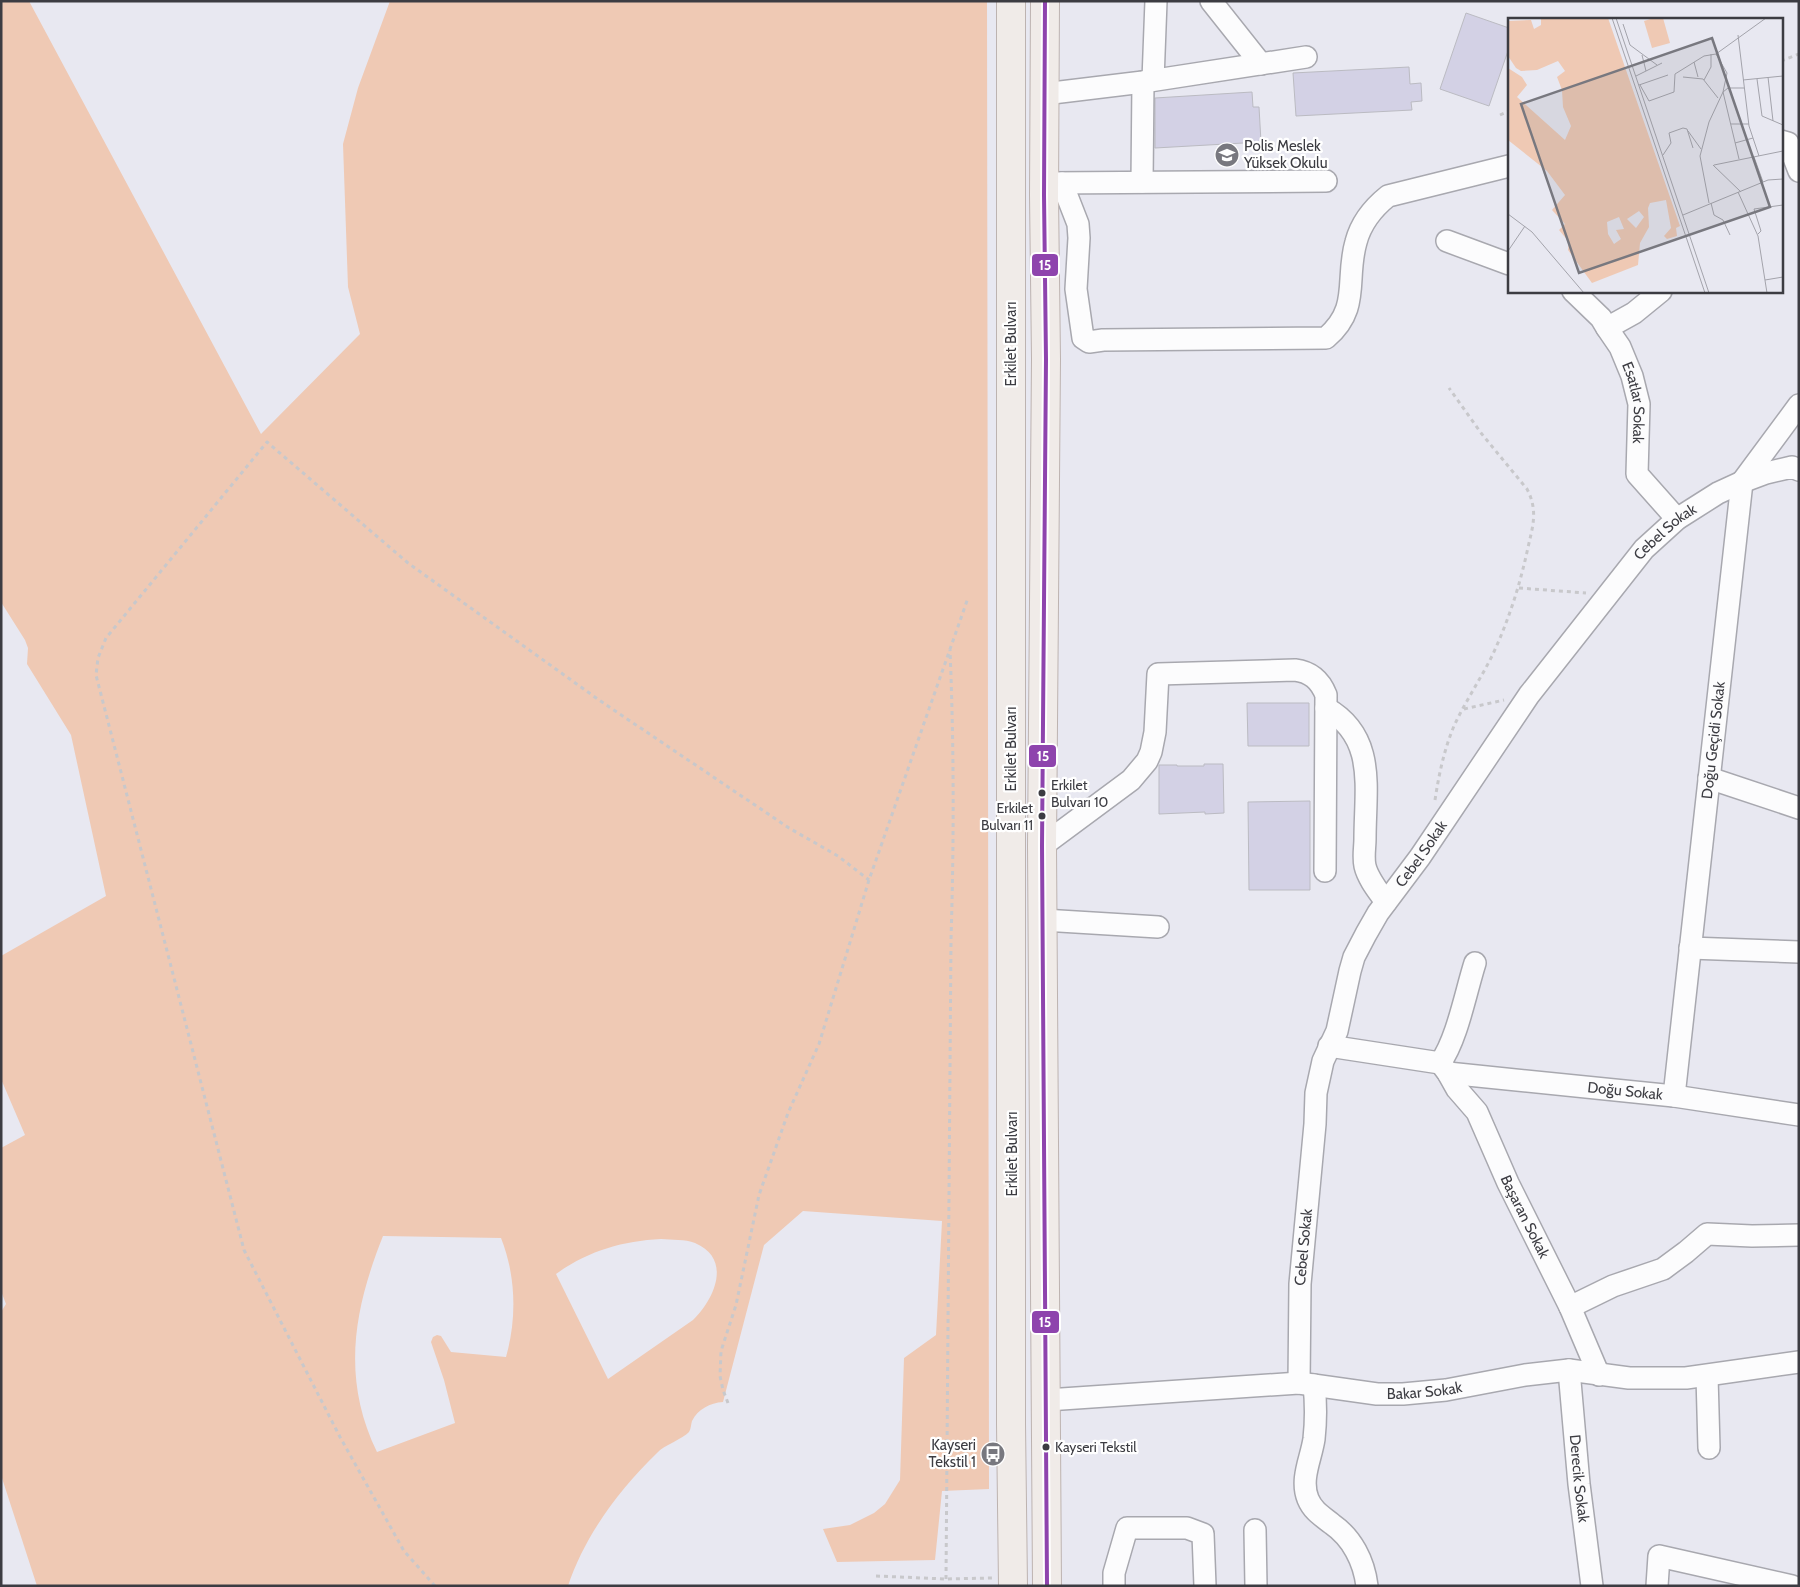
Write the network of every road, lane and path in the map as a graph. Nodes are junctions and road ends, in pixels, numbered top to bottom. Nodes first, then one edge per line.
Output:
1 (1011, 1) edge
2 (1045, 1) edge
3 (1156, 1) edge
4 (1211, 1) edge
5 (1799, 54) edge
6 (1306, 58) dead end
7 (1782, 61) edge
8 (1261, 64) junction
9 (1148, 81) junction
10 (1044, 94) junction
11 (1508, 111) edge
12 (1500, 115) dead end
13 (1789, 141) edge
14 (1508, 166) edge
15 (1799, 171) edge
16 (1326, 181) dead end
17 (1142, 182) junction
18 (1053, 183) junction
19 (1447, 241) dead end
20 (1508, 264) edge
21 (1575, 292) edge
22 (1659, 292) edge
23 (1608, 328) junction
24 (1449, 388) dead end
25 (1799, 405) edge
26 (1799, 470) edge
27 (1742, 482) junction
28 (1677, 519) junction
29 (1519, 588) junction
30 (1608, 594) junction
31 (968, 598) dead end
32 (950, 650) junction
33 (1529, 695) junction
34 (1326, 708) junction
35 (1463, 709) junction
36 (1709, 778) junction
37 (1435, 805) dead end
38 (1799, 808) edge
39 (1042, 846) junction
40 (1325, 871) dead end
41 (869, 880) junction
42 (1386, 902) junction
43 (1043, 920) junction
44 (1158, 927) dead end
45 (1690, 948) junction
46 (1799, 952) edge
47 (1475, 962) dead end
48 (1329, 1046) junction
49 (1444, 1068) junction
50 (1674, 1096) junction
51 (1799, 1115) edge
52 (1799, 1234) edge
53 (1570, 1308) junction
54 (1799, 1362) edge
55 (1569, 1370) junction
56 (1599, 1375) junction
57 (1707, 1376) junction
58 (1307, 1384) junction
59 (1047, 1400) junction
60 (728, 1403) dead end
61 (1709, 1448) dead end
62 (1255, 1530) dead end
63 (876, 1576) dead end
64 (946, 1579) junction
65 (1048, 1581) edge
66 (1013, 1582) edge
67 (435, 1586) edge
68 (1114, 1586) edge
69 (1205, 1586) edge
70 (1256, 1586) edge
71 (1367, 1586) edge
72 (1592, 1586) edge
73 (1657, 1586) edge
74 (1792, 1586) edge

1 - 66 main road, Erkilet Bulvarı
2 - 10 main road
3 - 9 street
4 - 8 street
5 - 7 path
6 - 8 street
8 - 9 street
9 - 10 street
9 - 17 street
10 - 18 main road
11 - 12 path
13 - 15 street
14 - 18 street
16 - 17 street
17 - 18 street
18 - 39 main road
19 - 20 street
21 - 23 street, Esatlar Sokak
22 - 23 street
23 - 28 street, Esatlar Sokak
24 - 29 path
25 - 27 street
26 - 27 street, Cebel Sokak
27 - 28 street, Cebel Sokak
27 - 36 street, Doğu Geçidi Sokak
28 - 30 street, Cebel Sokak
29 - 30 path
29 - 35 path
30 - 33 street, Cebel Sokak
31 - 32 path
32 - 41 path
32 - 64 path
33 - 35 path
33 - 42 street, Cebel Sokak
34 - 39 street
34 - 40 street
34 - 42 street
35 - 37 path
36 - 38 street
36 - 45 street, Doğu Geçidi Sokak
39 - 43 main road
41 - 60 path
41 - 67 path
42 - 48 street, Cebel Sokak
43 - 44 street
43 - 59 main road
45 - 46 street
45 - 50 street, Doğu Geçidi Sokak
47 - 49 street
48 - 49 street, Doğu Sokak
48 - 58 street, Cebel Sokak
49 - 50 street, Doğu Sokak
49 - 53 street, Başaran Sokak
50 - 51 street, Doğu Sokak
52 - 53 street
53 - 56 street, Başaran Sokak
54 - 57 street, Bakar Sokak
55 - 56 street, Bakar Sokak
55 - 58 street, Bakar Sokak
55 - 72 street, Derecik Sokak
56 - 57 street, Bakar Sokak
57 - 61 street
58 - 59 street, Bakar Sokak
58 - 71 street, Cebel Sokak
59 - 65 main road
62 - 70 street
63 - 64 path
64 - 66 path
65 - 66 main road
68 - 69 street
73 - 74 street

